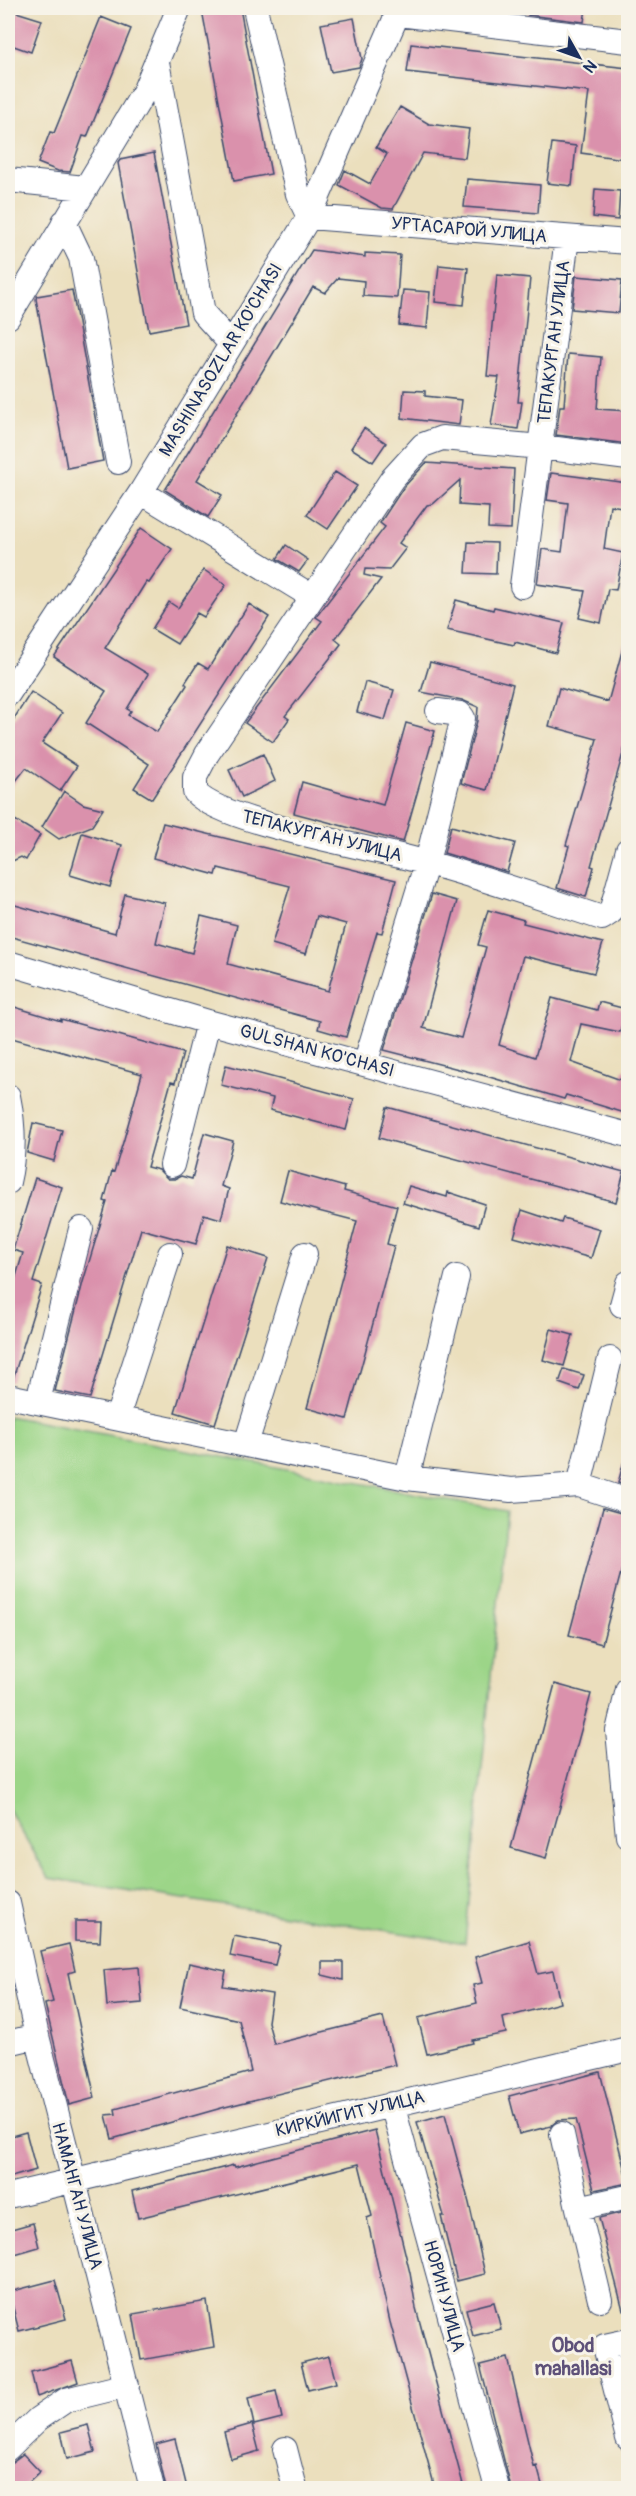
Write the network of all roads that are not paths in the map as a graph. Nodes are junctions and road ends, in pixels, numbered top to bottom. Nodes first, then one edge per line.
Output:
1 (255, 8) edge
2 (171, 9) edge
3 (397, 10) edge
4 (628, 41) edge
5 (157, 62) junction
6 (8, 180) edge
7 (85, 188) junction
8 (309, 217) junction
9 (64, 222) junction
10 (567, 238) junction
11 (628, 242) edge
12 (8, 317) edge
13 (231, 344) junction
14 (541, 447) junction
15 (628, 458) edge
16 (118, 462) dead end
17 (141, 492) junction
18 (522, 586) dead end
19 (311, 596) junction
20 (8, 694) edge
21 (438, 711) dead end
22 (628, 850) edge
23 (427, 862) junction
24 (8, 963) edge
25 (208, 1022) junction
26 (365, 1064) junction
27 (8, 1096) edge
28 (628, 1135) edge
29 (172, 1165) dead end
30 (8, 1182) edge
31 (81, 1229) dead end
32 (170, 1254) dead end
33 (304, 1254) dead end
34 (457, 1277) dead end
35 (610, 1359) dead end
36 (8, 1396) edge
37 (39, 1401) junction
38 (117, 1418) junction
39 (246, 1444) junction
40 (407, 1478) junction
41 (579, 1485) junction
42 (628, 1501) edge
43 (628, 1689) edge
44 (623, 1731) edge
45 (628, 1836) edge
46 (8, 1903) edge
47 (37, 2036) junction
48 (8, 2043) edge
49 (628, 2049) edge
50 (392, 2104) junction
51 (562, 2134) dead end
52 (72, 2180) junction
53 (8, 2196) edge
54 (628, 2197) edge
55 (578, 2208) junction
56 (600, 2300) dead end
57 (628, 2340) edge
58 (127, 2385) junction
59 (628, 2438) edge
60 (8, 2448) edge
61 (285, 2449) dead end
62 (152, 2488) edge
63 (295, 2488) edge
64 (497, 2488) edge

1 - 8 street
2 - 5 street
3 - 4 street
3 - 8 street, MASHINASOZLAR KO'CHASI
5 - 7 street
5 - 13 street
6 - 7 street
7 - 9 street
8 - 10 street, УРТАСАРОЙ УЛИЦА
8 - 13 street, MASHINASOZLAR KO'CHASI
9 - 12 street
9 - 16 street
10 - 11 street, УРТАСАРОЙ УЛИЦА
10 - 14 street, ТЕПАКУРГАН УЛИЦА
13 - 17 street, MASHINASOZLAR KO'CHASI
14 - 15 street, ТЕПАКУРГАН УЛИЦА
14 - 18 street
14 - 19 street, ТЕПАКУРГАН УЛИЦА
17 - 19 street
17 - 20 street, MASHINASOZLAR KO'CHASI
19 - 23 street, ТЕПАКУРГАН УЛИЦА
21 - 23 street
22 - 23 street, ТЕПАКУРГАН УЛИЦА
23 - 26 street
24 - 25 street, GULSHAN KO'CHASI
25 - 26 street, GULSHAN KO'CHASI
25 - 29 street
26 - 28 street, GULSHAN KO'CHASI
27 - 30 street
31 - 37 street
32 - 38 street
33 - 39 street
34 - 40 street
35 - 41 street
36 - 37 street
37 - 38 street
38 - 39 street
39 - 40 street
40 - 41 street
41 - 42 street
43 - 44 street
44 - 45 street
46 - 47 street, НАМАНГАН УЛИЦА
47 - 48 street
47 - 52 street, НАМАНГАН УЛИЦА
49 - 50 street, КИРКЙИГИТ УЛИЦА
50 - 52 street, КИРКЙИГИТ УЛИЦА
50 - 64 street, НОРИН УЛИЦА
51 - 55 street
52 - 53 street, КИРКЙИГИТ УЛИЦА
52 - 58 street, НАМАНГАН УЛИЦА
54 - 55 street
55 - 56 street
57 - 59 street
58 - 60 street
58 - 62 street, НАМАНГАН УЛИЦА
61 - 63 street

